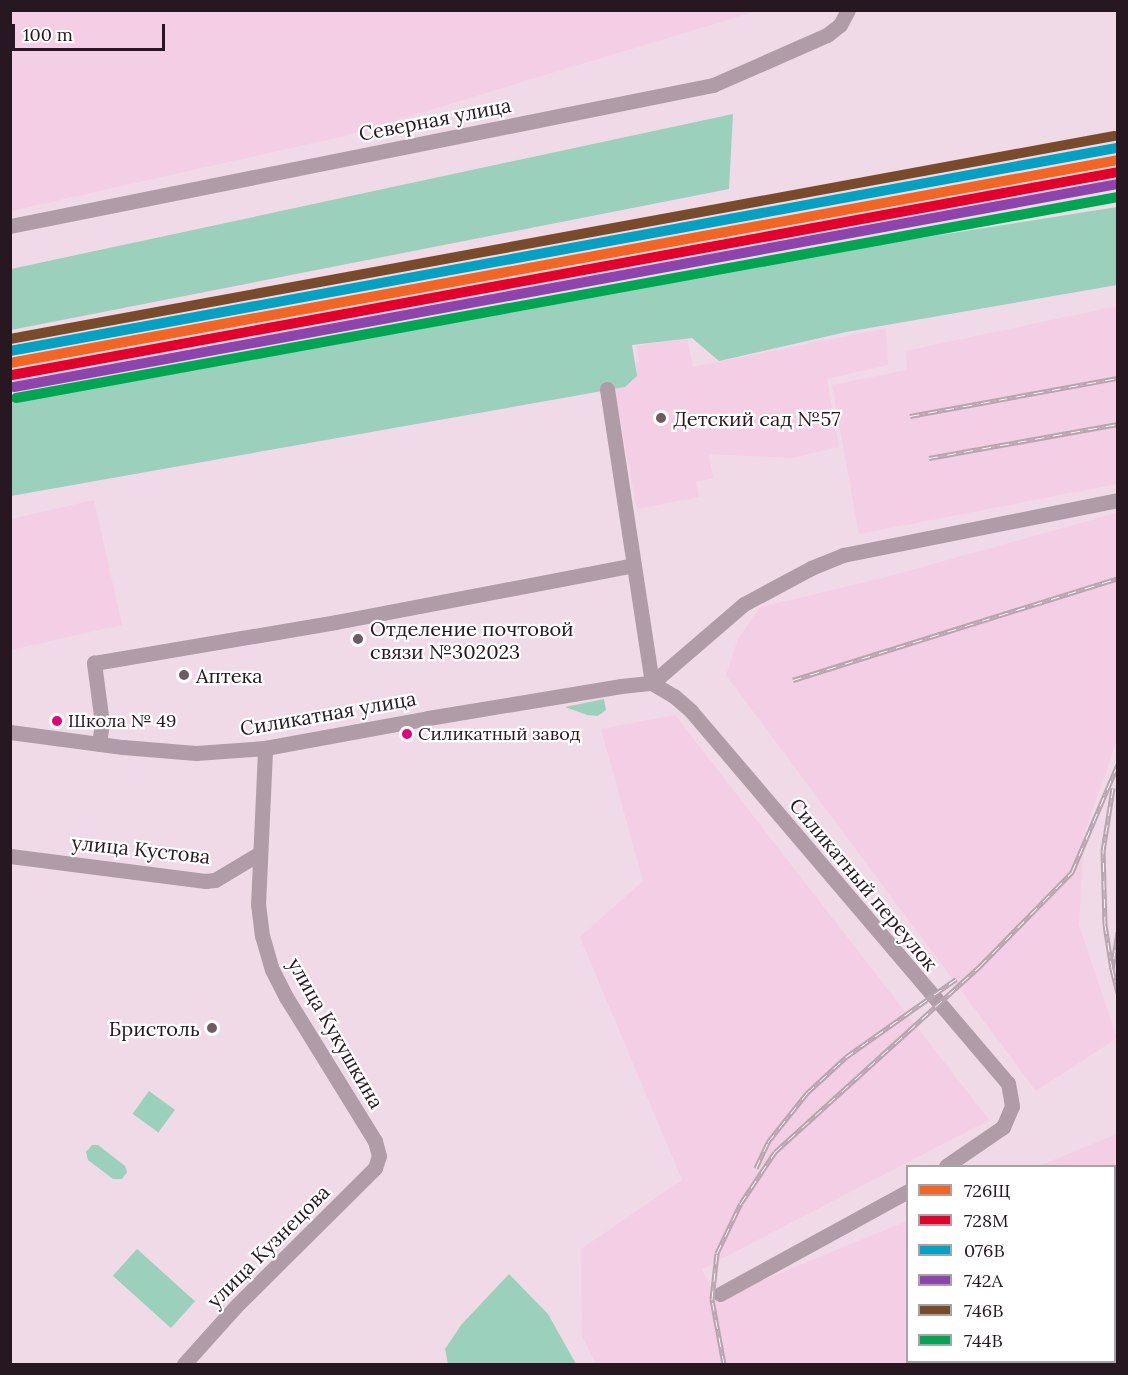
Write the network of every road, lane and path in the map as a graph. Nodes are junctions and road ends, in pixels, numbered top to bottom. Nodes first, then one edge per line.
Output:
1 (848, 10) edge
2 (10, 226) edge
3 (607, 388) dead end
4 (1118, 500) edge
5 (634, 565) junction
6 (652, 684) junction
7 (10, 732) edge
8 (99, 744) junction
9 (265, 748) junction
10 (260, 853) junction
11 (10, 856) edge
12 (379, 1156) joint
13 (949, 1165) edge
14 (906, 1192) edge
15 (720, 1294) dead end
16 (184, 1365) edge

1 - 2 street, Северная улица
3 - 5 street
4 - 6 street
5 - 6 street
5 - 8 street
6 - 9 street, Силикатная улица
6 - 13 street, Силикатный переулок
7 - 8 street, Силикатная улица
8 - 9 street, Силикатная улица
9 - 10 street, улица Кукушкина
10 - 11 street, улица Кустова
10 - 12 street, улица Кукушкина
12 - 16 street, улица Кузнецова
14 - 15 street

